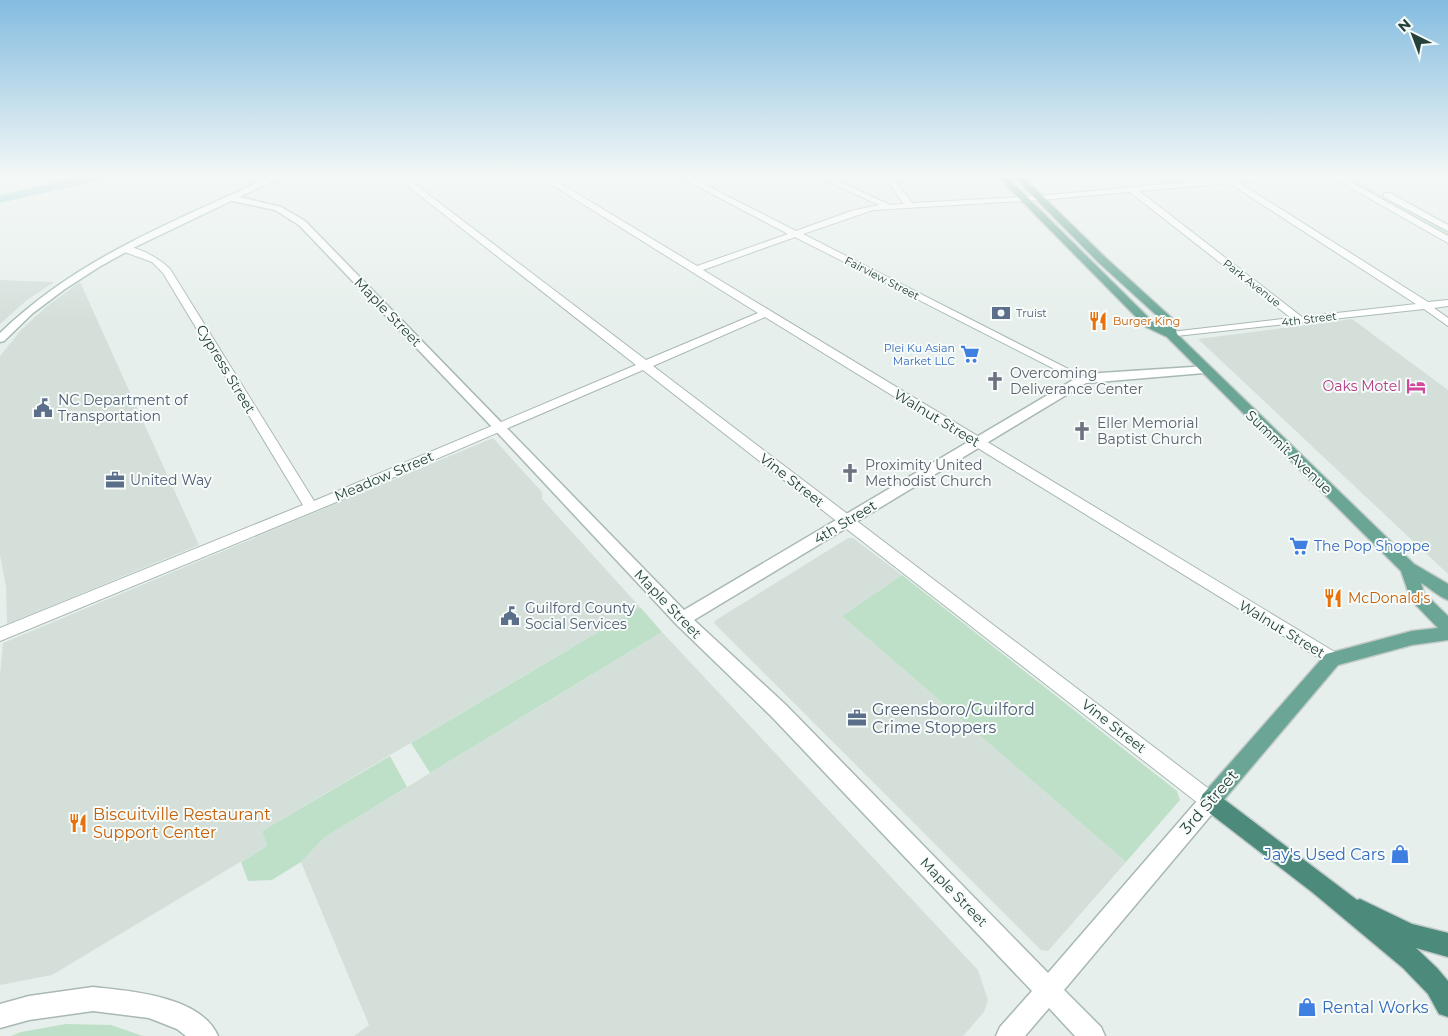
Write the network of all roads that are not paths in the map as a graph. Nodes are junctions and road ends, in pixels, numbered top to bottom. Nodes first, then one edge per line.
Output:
1 (176, 224) edge
2 (303, 224) edge
3 (461, 224) edge
4 (621, 224) edge
5 (776, 224) edge
6 (822, 224) edge
7 (1049, 224) edge
8 (1066, 224) edge
9 (1176, 224) edge
10 (1299, 224) edge
11 (1420, 224) edge
12 (795, 234) junction
13 (1448, 240) edge
14 (125, 249) junction
15 (695, 270) junction
16 (1448, 303) edge
17 (1425, 306) junction
18 (767, 313) junction
19 (1300, 320) junction
20 (1448, 323) edge
21 (1171, 335) junction
22 (0, 340) edge
23 (643, 365) junction
24 (1204, 369) junction
25 (1082, 380) junction
26 (499, 426) junction
27 (977, 442) junction
28 (311, 507) junction
29 (846, 521) junction
30 (1408, 568) junction
31 (1448, 594) edge
32 (682, 619) junction
33 (1448, 627) edge
34 (1448, 632) edge
35 (0, 636) edge
36 (1332, 659) junction
37 (1210, 801) junction
38 (1339, 899) junction
39 (1448, 945) edge
40 (1048, 990) junction
41 (1448, 1005) edge
42 (0, 1016) edge
43 (205, 1036) edge
44 (1009, 1036) edge
45 (1092, 1036) edge

1 - 14 street
2 - 26 street, Maple Street
3 - 23 street, Vine Street
4 - 15 street, Walnut Street
5 - 12 street, Fairview Street
6 - 12 street
7 - 21 main road, Summit Avenue
8 - 21 main road, Summit Avenue
9 - 19 street, Park Avenue
10 - 17 street
11 - 13 street
12 - 15 street
12 - 25 street, Fairview Street
14 - 22 street
14 - 28 street, Cypress Street
15 - 18 street, Walnut Street
16 - 17 street, 4th Street
17 - 19 street, 4th Street
17 - 20 street
18 - 23 street, Meadow Street
18 - 27 street, Walnut Street
19 - 21 street, 4th Street
21 - 24 main road, Summit Avenue
23 - 26 street, Meadow Street
23 - 29 street, Vine Street
24 - 25 street, 4th Street
24 - 30 main road, Summit Avenue
25 - 27 street, 4th Street
26 - 28 street, Meadow Street
26 - 32 street, Maple Street
27 - 29 street, 4th Street
27 - 36 street, Walnut Street
28 - 35 street, Meadow Street
29 - 32 street, 4th Street
29 - 37 street, Vine Street
30 - 31 main road, Summit Avenue
30 - 33 main road, Summit Avenue
32 - 40 street, Maple Street
34 - 36 main road
36 - 37 main road, 3rd Street
37 - 38 highway
37 - 40 street, 3rd Street
38 - 39 highway
38 - 41 highway
40 - 44 street, 3rd Street
40 - 45 street, Maple Street
42 - 43 street

